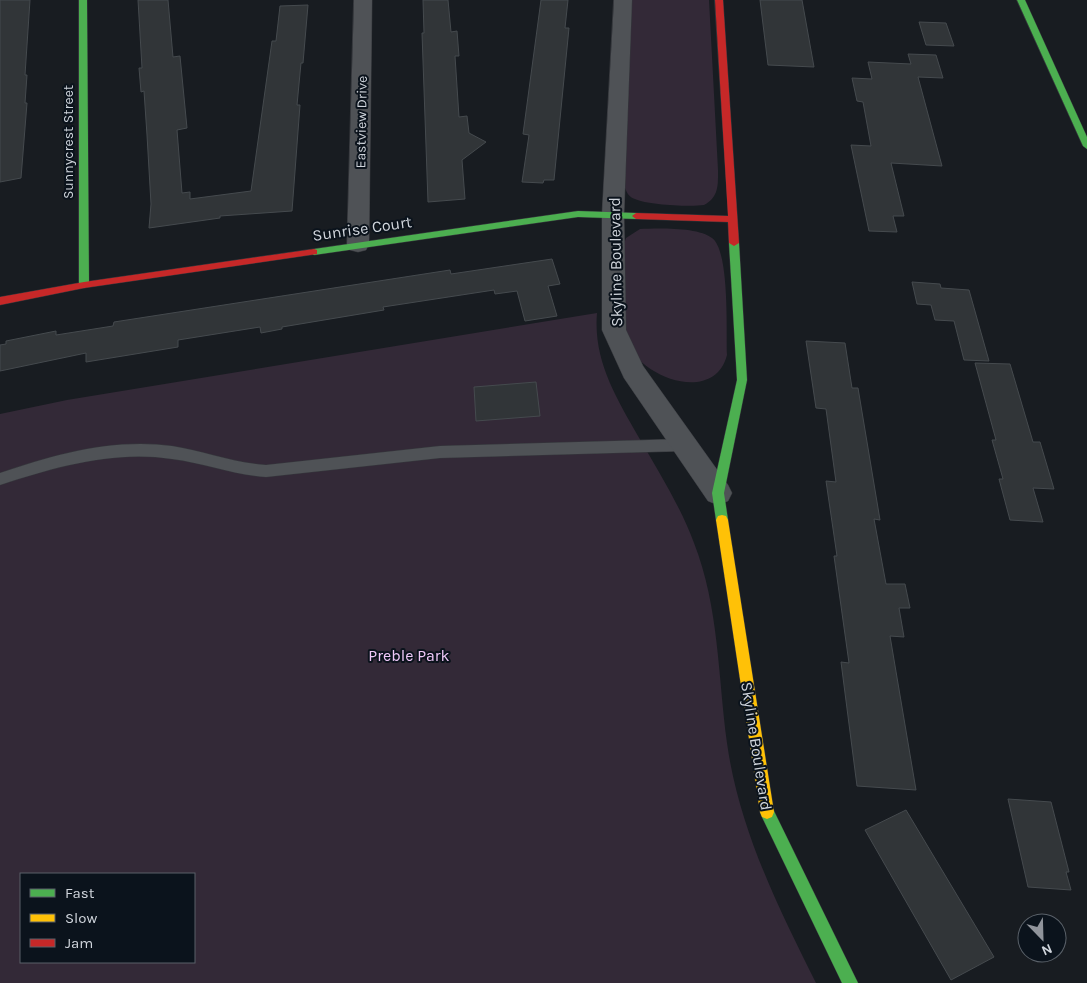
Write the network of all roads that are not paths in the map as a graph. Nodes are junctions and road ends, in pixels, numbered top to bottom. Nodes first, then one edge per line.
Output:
1 (83, 0) edge
2 (363, 0) edge
3 (623, 0) edge
4 (718, 0) edge
5 (1021, 0) edge
6 (1087, 146) edge
7 (613, 214) junction
8 (731, 219) junction
9 (358, 244) junction
10 (84, 285) junction
11 (0, 301) edge
12 (684, 445) junction
13 (0, 479) edge
14 (718, 493) junction
15 (850, 983) edge

1 - 10 street, Sunnycrest Street
2 - 9 street, Eastview Drive
3 - 7 street, Skyline Boulevard
4 - 8 street, Skyline Boulevard
5 - 6 street
7 - 8 street, Sunrise Court
7 - 9 street, Sunrise Court
7 - 12 street, Skyline Boulevard
8 - 14 street, Skyline Boulevard
9 - 10 street, Sunrise Court
10 - 11 street, Sunrise Court
12 - 13 lane
12 - 14 street, Skyline Boulevard
14 - 15 street, Skyline Boulevard

